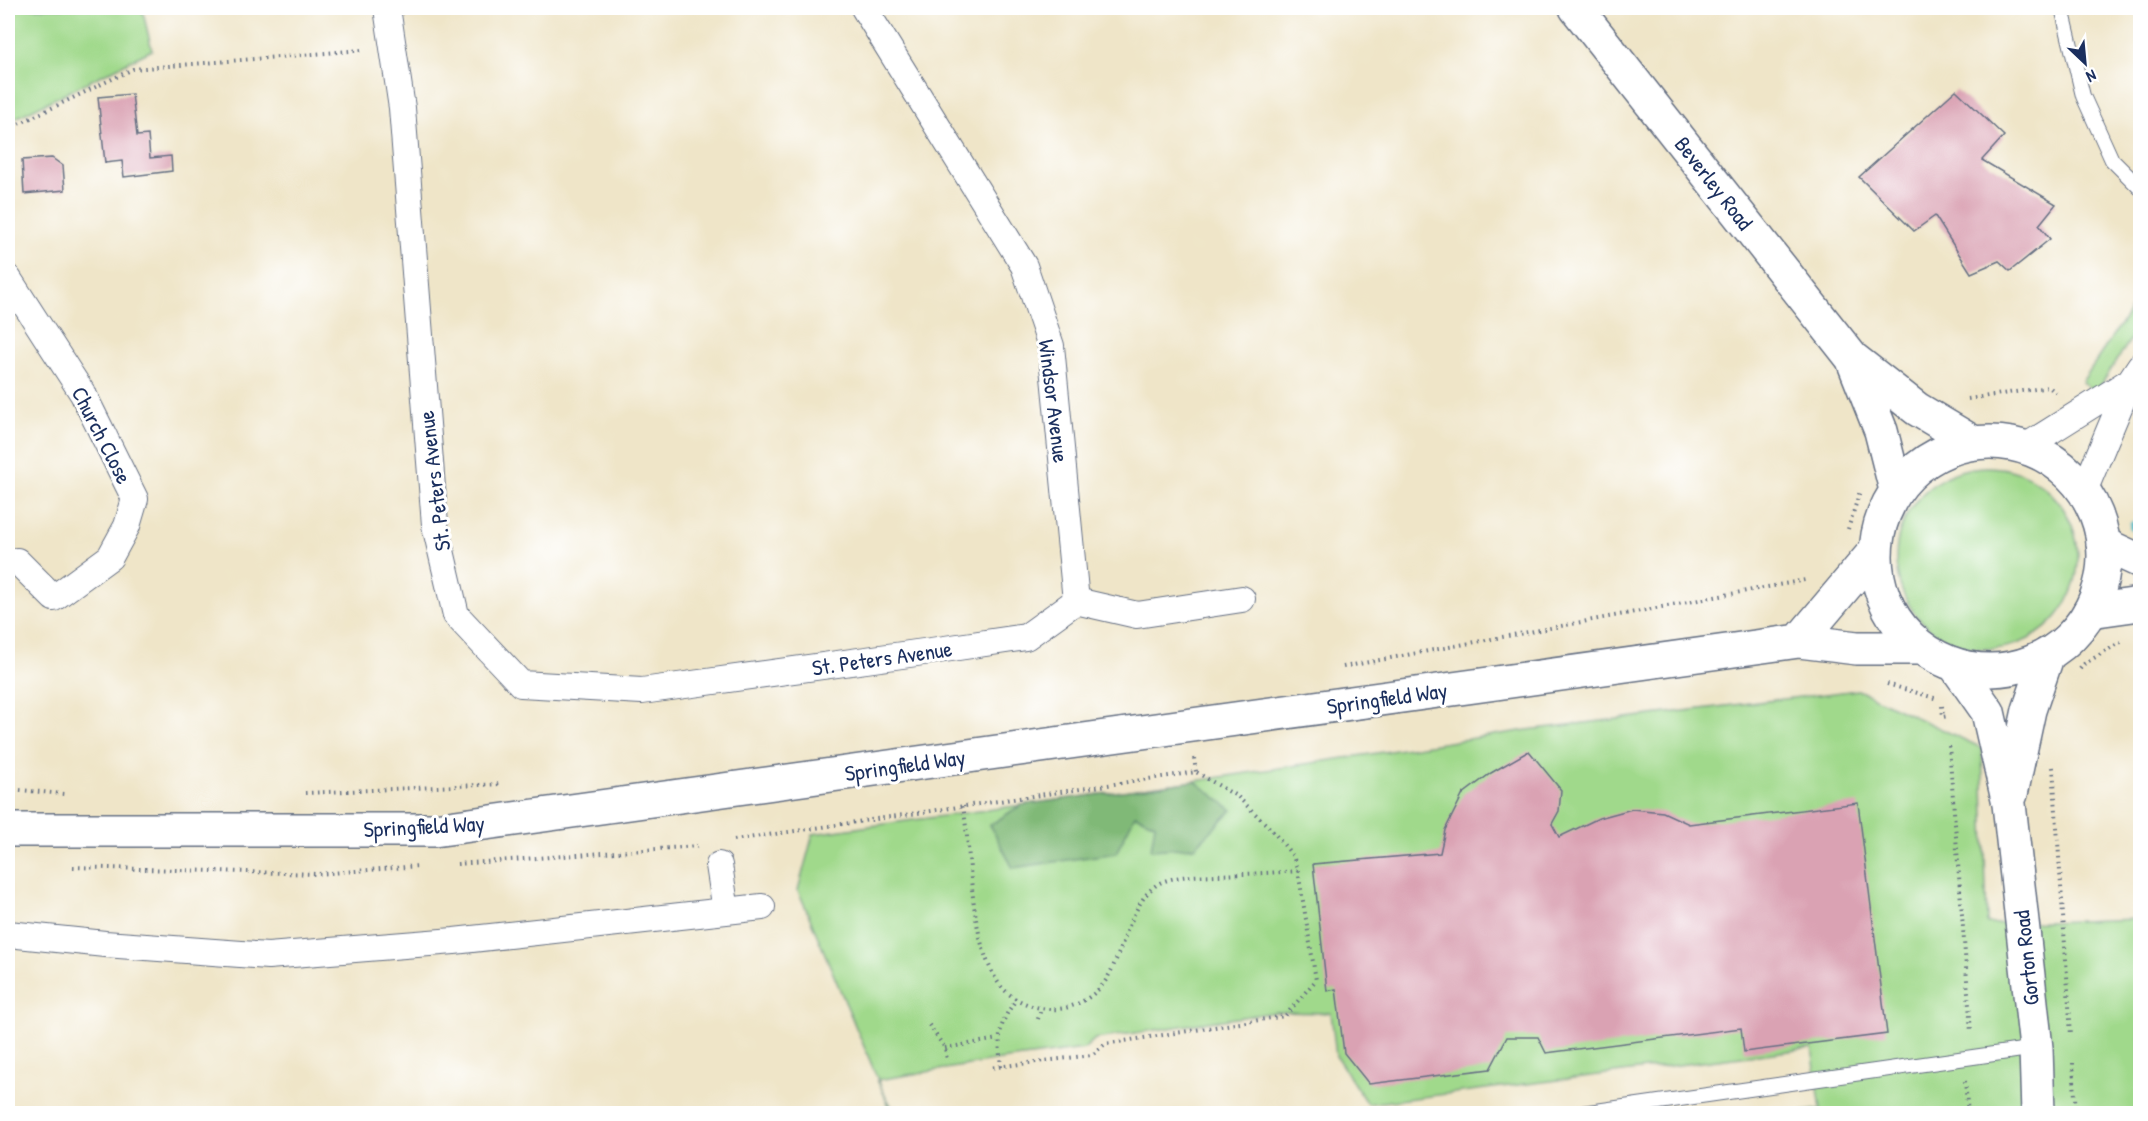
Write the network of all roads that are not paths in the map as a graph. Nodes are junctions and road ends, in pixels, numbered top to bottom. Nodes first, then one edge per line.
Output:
1 (387, 8) edge
2 (864, 8) edge
3 (1576, 8) edge
4 (2062, 8) edge
5 (2140, 188) edge
6 (8, 278) edge
7 (1852, 358) junction
8 (2135, 373) edge
9 (1974, 443) junction
10 (2025, 447) junction
11 (1896, 490) junction
12 (2084, 491) junction
13 (2103, 544) junction
14 (1875, 551) junction
15 (17, 561) dead end
16 (2140, 561) edge
17 (1242, 599) dead end
18 (1076, 601) junction
19 (2140, 604) edge
20 (2090, 612) junction
21 (1799, 641) junction
22 (1922, 648) junction
23 (2048, 654) junction
24 (1955, 665) junction
25 (2009, 804) junction
26 (8, 830) edge
27 (719, 865) dead end
28 (762, 907) dead end
29 (726, 911) junction
30 (8, 934) edge
31 (2036, 1048) junction
32 (1575, 1113) edge
33 (2038, 1113) edge

1 - 18 street, St. Peters Avenue
2 - 18 street, Windsor Avenue
3 - 7 main road, Beverley Road
4 - 5 lane
6 - 15 street, Church Close
7 - 9 main road, Beverley Road
7 - 11 main road, Beverley Road
8 - 10 street
8 - 12 street
9 - 10 main road
9 - 11 main road
10 - 12 main road
11 - 14 main road
12 - 13 main road
13 - 16 main road
13 - 20 main road
14 - 21 main road
14 - 22 main road
17 - 18 street
19 - 20 main road
20 - 23 main road
21 - 22 main road, Springfield Way
21 - 26 main road, Springfield Way
22 - 24 main road
23 - 24 main road
23 - 25 main road, Gorton Road
24 - 25 main road, Gorton Road
25 - 31 main road, Gorton Road
27 - 29 street
28 - 29 street
29 - 30 street
31 - 32 lane
31 - 33 main road, Gorton Road

